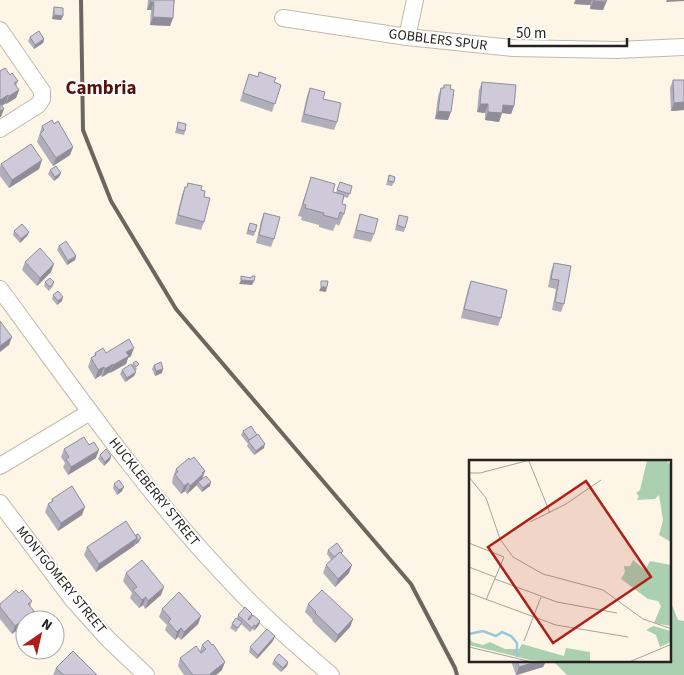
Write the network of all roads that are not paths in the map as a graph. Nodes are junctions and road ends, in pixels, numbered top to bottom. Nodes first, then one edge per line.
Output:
1 (415, 0) edge
2 (283, 18) dead end
3 (0, 30) edge
4 (407, 37) junction
5 (684, 47) edge
6 (0, 129) edge
7 (0, 289) edge
8 (90, 412) junction
9 (0, 466) edge
10 (0, 503) edge
11 (146, 675) edge
12 (331, 675) edge

1 - 4 street
2 - 4 street, GOBBLERS SPUR
3 - 6 street
4 - 5 street, GOBBLERS SPUR
7 - 8 street, HUCKLEBERRY STREET
8 - 9 street
8 - 12 street, HUCKLEBERRY STREET
10 - 11 street, MONTGOMERY STREET

